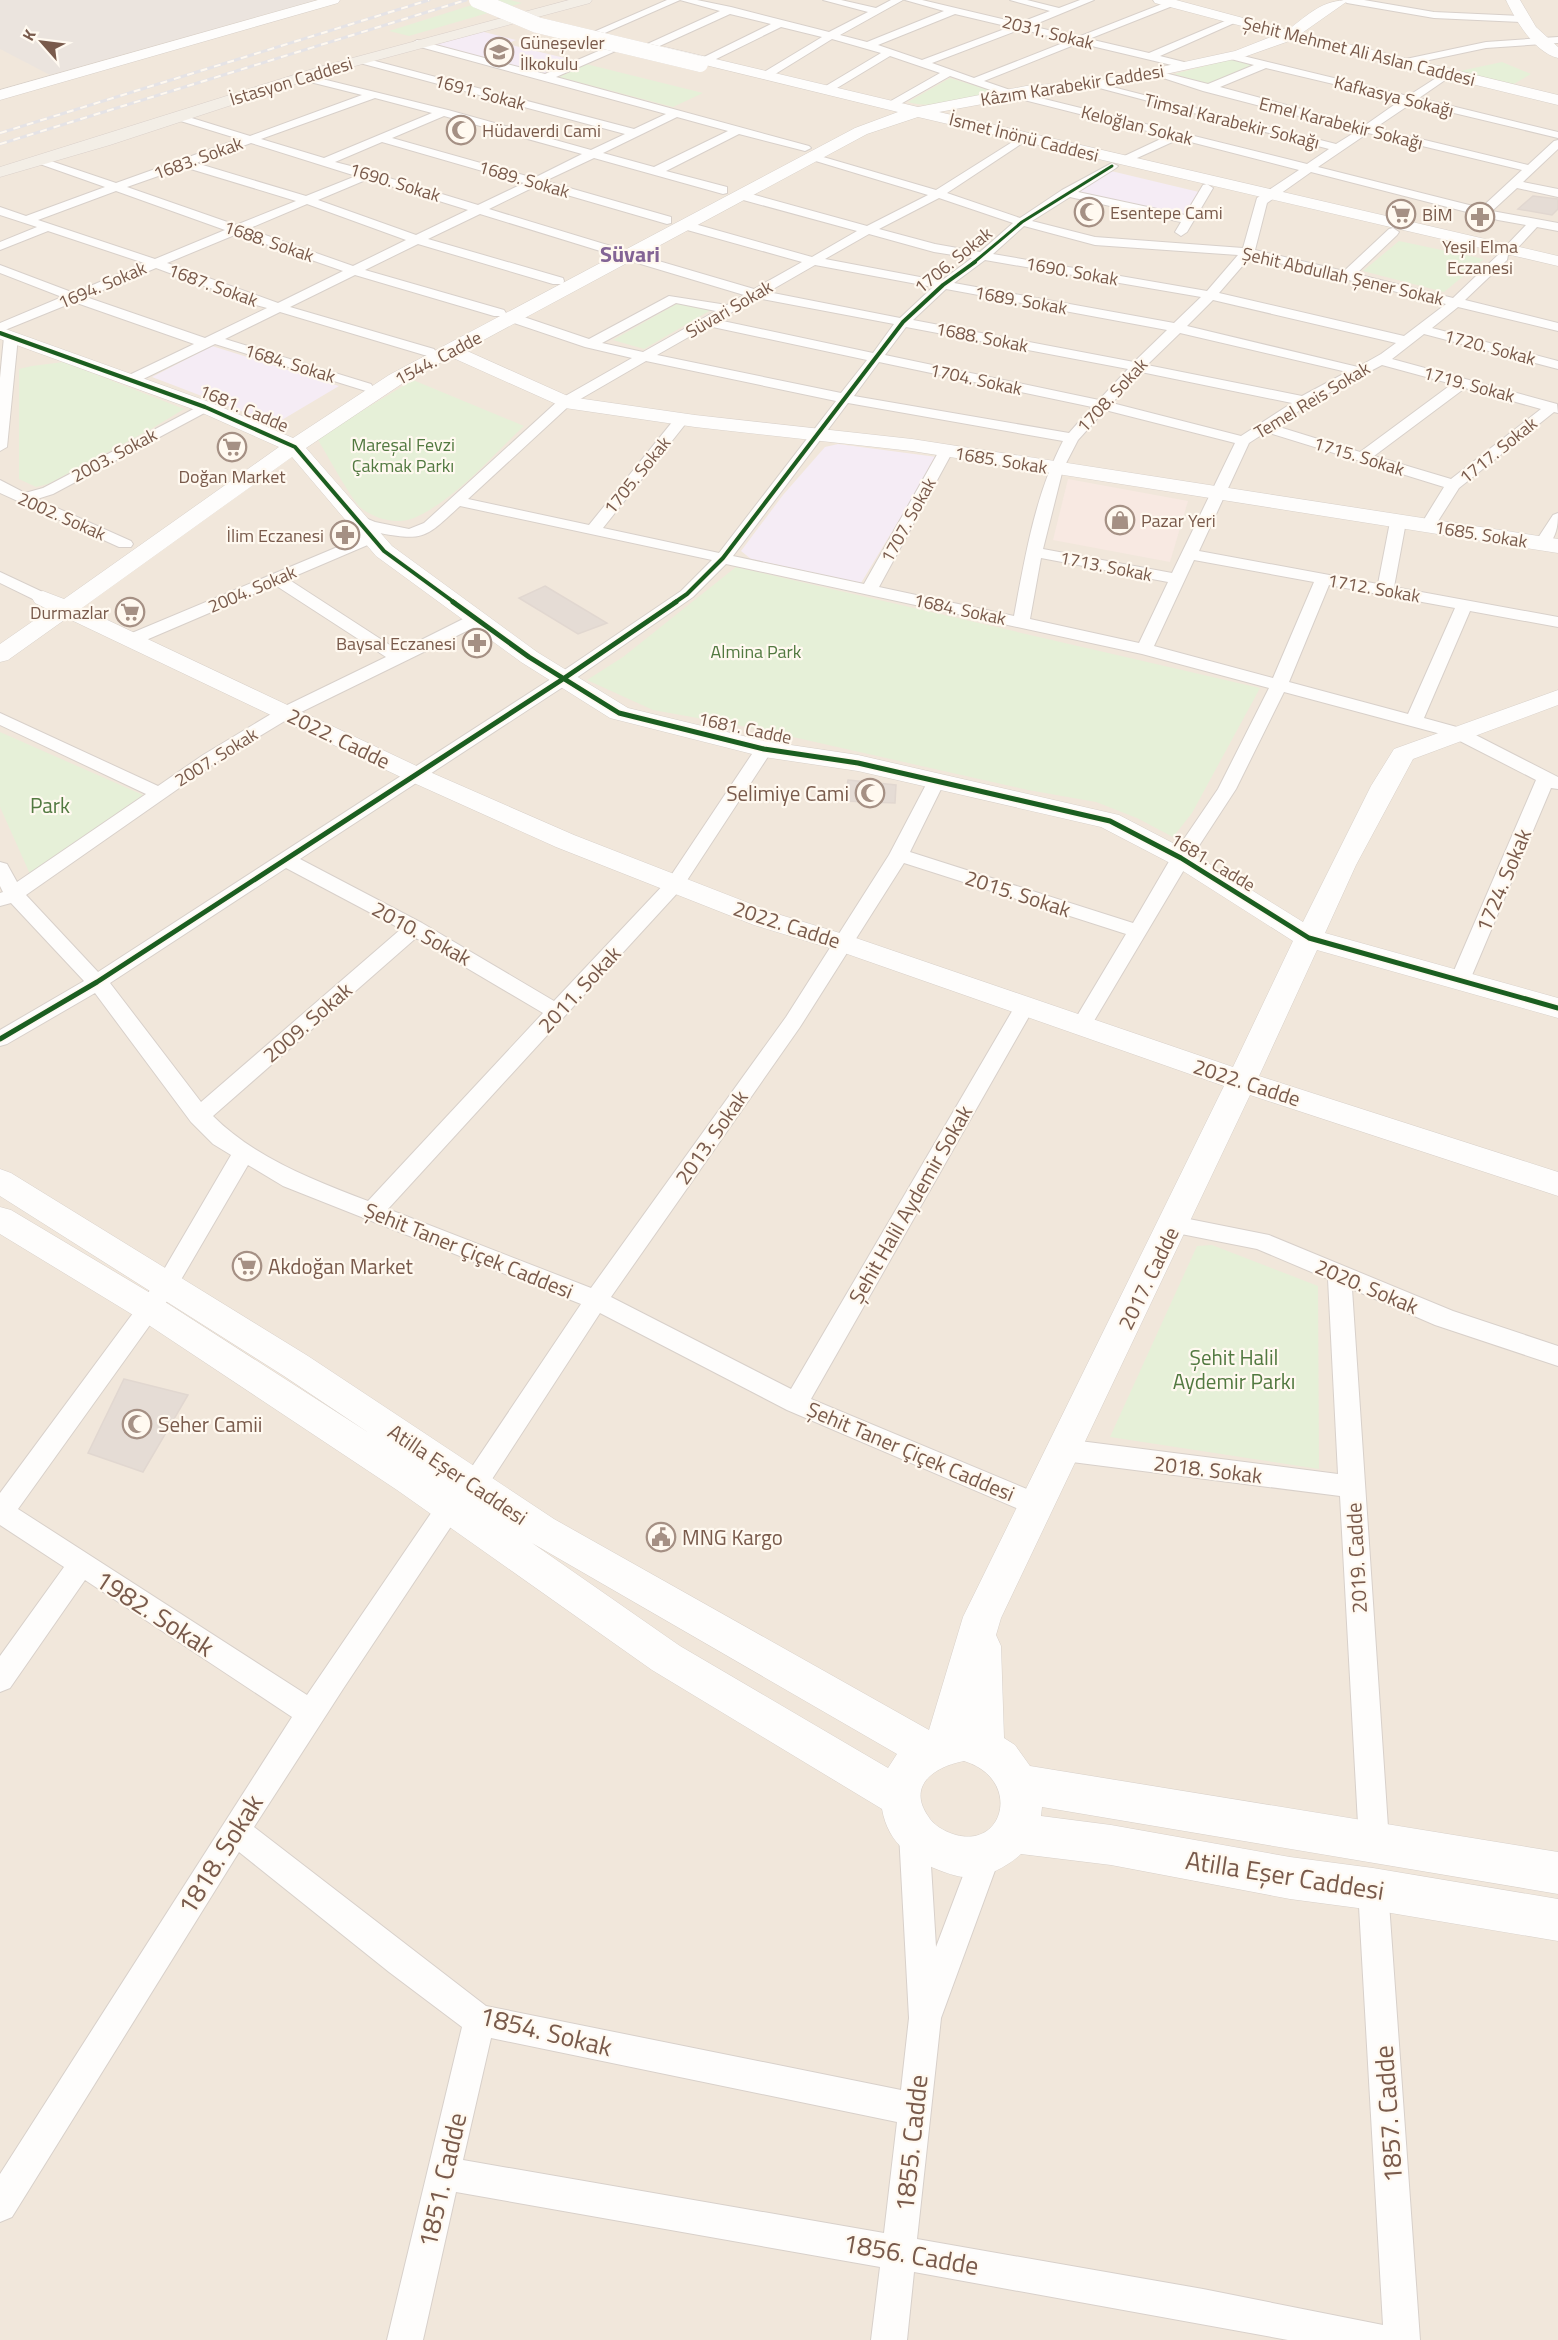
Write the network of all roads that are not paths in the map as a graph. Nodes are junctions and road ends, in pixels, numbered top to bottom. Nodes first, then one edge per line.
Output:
1 (333, 0) edge
2 (477, 0) edge
3 (562, 0) edge
4 (585, 0) edge
5 (675, 0) edge
6 (685, 0) edge
7 (828, 0) edge
8 (898, 0) edge
9 (910, 0) edge
10 (1015, 0) edge
11 (1089, 0) edge
12 (1342, 0) edge
13 (1347, 0) edge
14 (1513, 0) edge
15 (1166, 1) edge
16 (731, 10) junction
17 (956, 10) junction
18 (878, 11) junction
19 (1060, 11) junction
20 (510, 16) junction
21 (1521, 19) junction
22 (1236, 20) junction
23 (783, 22) junction
24 (1021, 26) junction
25 (594, 34) junction
26 (832, 35) junction
27 (1291, 35) junction
28 (1080, 39) junction
29 (1538, 40) junction
30 (1558, 40) edge
31 (417, 43) junction
32 (868, 45) junction
33 (650, 47) junction
34 (614, 48) junction
35 (889, 52) junction
36 (1558, 54) edge
37 (1231, 56) junction
38 (1149, 57) junction
39 (360, 60) junction
40 (703, 62) junction
41 (923, 63) junction
42 (1401, 63) junction
43 (1265, 64) junction
44 (1186, 66) junction
45 (950, 72) junction
46 (1154, 73) junction
47 (768, 74) junction
48 (1448, 74) junction
49 (748, 75) junction
50 (302, 77) junction
51 (540, 77) junction
52 (975, 81) junction
53 (1093, 85) junction
54 (828, 88) junction
55 (1208, 89) junction
56 (489, 94) junction
57 (1012, 94) junction
58 (0, 95) edge
59 (371, 96) junction
60 (1407, 99) junction
61 (1558, 100) edge
62 (901, 109) junction
63 (442, 112) junction
64 (676, 113) junction
65 (178, 117) junction
66 (1364, 129) junction
67 (738, 130) junction
68 (635, 133) junction
69 (1558, 135) edge
70 (1177, 136) junction
71 (252, 138) junction
72 (381, 138) junction
73 (1017, 142) junction
74 (1558, 143) edge
75 (1337, 147) junction
76 (593, 153) junction
77 (809, 153) junction
78 (41, 161) junction
79 (327, 161) junction
80 (184, 163) junction
81 (1117, 163) junction
82 (0, 166) edge
83 (1306, 168) junction
84 (1530, 169) junction
85 (0, 172) edge
86 (654, 172) junction
87 (370, 174) junction
88 (534, 182) junction
89 (1515, 184) junction
90 (116, 188) junction
91 (1207, 188) junction
92 (732, 193) junction
93 (1558, 193) edge
94 (938, 194) junction
95 (1066, 194) junction
96 (1265, 198) junction
97 (306, 200) junction
98 (480, 208) junction
99 (0, 211) edge
100 (1484, 212) junction
101 (25, 220) junction
102 (1190, 220) junction
103 (1022, 222) junction
104 (1535, 222) junction
105 (676, 223) junction
106 (1558, 226) edge
107 (46, 228) junction
108 (236, 230) junction
109 (866, 231) junction
110 (1393, 232) junction
111 (417, 240) junction
112 (0, 246) edge
113 (1169, 247) junction
114 (1248, 252) junction
115 (619, 253) junction
116 (1505, 254) junction
117 (983, 256) junction
118 (813, 261) junction
119 (1558, 261) edge
120 (154, 263) junction
121 (0, 269) edge
122 (1558, 269) edge
123 (355, 271) junction
124 (1347, 276) junction
125 (558, 281) junction
126 (943, 285) junction
127 (756, 294) junction
128 (1210, 295) junction
129 (73, 297) junction
130 (1455, 302) junction
131 (277, 307) junction
132 (730, 309) junction
133 (506, 316) junction
134 (707, 322) junction
135 (903, 322) junction
136 (1558, 327) edge
137 (1177, 328) junction
138 (1422, 329) junction
139 (4, 332) edge
140 (209, 341) junction
141 (1406, 341) junction
142 (591, 344) junction
143 (452, 351) junction
144 (429, 352) junction
145 (645, 357) junction
146 (875, 358) junction
147 (1380, 360) junction
148 (1558, 365) edge
149 (1137, 367) junction
150 (1359, 371) junction
151 (130, 380) junction
152 (1463, 383) junction
153 (366, 387) junction
154 (844, 398) junction
155 (1304, 401) junction
156 (565, 402) junction
157 (1102, 405) junction
158 (205, 407) junction
159 (1555, 408) edge
160 (682, 419) junction
161 (1264, 427) junction
162 (817, 435) junction
163 (1072, 438) junction
164 (0, 441) edge
165 (1243, 441) junction
166 (287, 443) junction
167 (0, 447) edge
168 (946, 450) junction
169 (1363, 457) junction
170 (1056, 469) junction
171 (0, 484) edge
172 (1454, 485) junction
173 (1218, 494) junction
174 (22, 498) junction
175 (458, 501) junction
176 (1558, 518) edge
177 (1398, 522) junction
178 (1428, 526) junction
179 (365, 529) junction
180 (593, 530) junction
181 (125, 544) junction
182 (1550, 545) edge
183 (1034, 552) junction
184 (1189, 554) junction
185 (108, 555) dead end
186 (723, 558) junction
187 (0, 577) edge
188 (276, 578) junction
189 (1177, 579) junction
190 (1323, 579) junction
191 (870, 590) junction
192 (1385, 590) junction
193 (48, 601) junction
194 (1464, 605) junction
195 (477, 619) junction
196 (1021, 622) junction
197 (1558, 622) edge
198 (133, 639) junction
199 (1144, 649) junction
200 (0, 655) edge
201 (397, 657) junction
202 (563, 679) junction
203 (1279, 685) junction
204 (1558, 697) edge
205 (287, 712) junction
206 (0, 718) edge
207 (1414, 721) junction
208 (1458, 733) junction
209 (764, 749) junction
210 (414, 774) junction
211 (936, 781) junction
212 (1552, 782) edge
213 (158, 793) junction
214 (899, 855) junction
215 (1181, 858) junction
216 (285, 859) junction
217 (0, 868) edge
218 (675, 884) junction
219 (7, 897) edge
220 (415, 928) junction
221 (1137, 931) junction
222 (1309, 938) junction
223 (843, 943) junction
224 (1460, 980) junction
225 (97, 982) junction
226 (1025, 1006) junction
227 (1558, 1008) edge
228 (557, 1012) junction
229 (1081, 1026) junction
230 (0, 1039) edge
231 (1242, 1081) junction
232 (199, 1116) junction
233 (244, 1152) junction
234 (0, 1181) edge
235 (1558, 1184) edge
236 (372, 1211) junction
237 (0, 1219) edge
238 (1174, 1225) junction
239 (1339, 1274) junction
240 (159, 1297) junction
241 (596, 1300) junction
242 (1558, 1356) edge
243 (796, 1403) junction
244 (1064, 1450) junction
245 (1352, 1487) junction
246 (461, 1496) junction
247 (1037, 1505) junction
248 (1, 1511) edge
249 (80, 1565) junction
250 (982, 1617) junction
251 (0, 1678) edge
252 (311, 1713) junction
253 (936, 1746) junction
254 (984, 1748) junction
255 (1017, 1783) junction
256 (907, 1815) junction
257 (235, 1830) junction
258 (1374, 1842) junction
259 (999, 1843) junction
260 (1558, 1873) edge
261 (1373, 1889) junction
262 (1558, 1920) edge
263 (925, 2018) junction
264 (479, 2020) junction
265 (915, 2109) junction
266 (444, 2174) junction
267 (0, 2205) edge
268 (899, 2252) junction
269 (405, 2340) edge
270 (889, 2340) edge
271 (1378, 2340) edge
272 (1402, 2340) edge

1 - 58 main road
2 - 40 main road, bridge
3 - 20 main road, İstasyon Caddesi
4 - 20 main road, İstasyon Caddesi
5 - 25 street
6 - 16 street, Keloğlan Sokak
7 - 18 street
8 - 18 street
9 - 17 street, 2031. Sokak
10 - 19 street
11 - 19 street
12 - 27 main road
13 - 21 street
14 - 21 main road
15 - 22 main road, Şehit Mehmet Ali Aslan Caddesi
15 - 28 street
16 - 23 street, Keloğlan Sokak
16 - 33 street
17 - 24 street, 2031. Sokak
17 - 32 street
18 - 26 street
19 - 24 street
20 - 25 main road, İsmet İnönü Caddesi
20 - 31 main road, İstasyon Caddesi
20 - 34 main road, İsmet İnönü Caddesi
20 - 82 main road, İstasyon Caddesi
21 - 29 main road
22 - 27 main road, Şehit Mehmet Ali Aslan Caddesi
22 - 38 street
23 - 26 street, Keloğlan Sokak
23 - 40 street
24 - 28 street, 2031. Sokak
24 - 41 street
25 - 33 main road, İsmet İnönü Caddesi
26 - 32 street, Keloğlan Sokak
26 - 47 street
27 - 37 main road, Kâzım Karabekir Caddesi
27 - 42 main road, Şehit Mehmet Ali Aslan Caddesi
28 - 38 street, 2031. Sokak
28 - 52 street
29 - 30 street
29 - 36 main road
29 - 42 street
31 - 39 main road, İstasyon Caddesi
31 - 51 street, Şehit Abdullah Şener Sokak
32 - 35 street, Keloğlan Sokak
33 - 40 main road, İsmet İnönü Caddesi
34 - 49 main road, İsmet İnönü Caddesi
34 - 51 street
35 - 41 street, Keloğlan Sokak
35 - 54 street
37 - 43 street, Kafkasya Sokağı
37 - 44 main road, Kâzım Karabekir Caddesi
38 - 44 street, 2031. Sokak
39 - 50 main road, İstasyon Caddesi
39 - 56 street, 1691. Sokak
40 - 47 main road, İsmet İnönü Caddesi
40 - 49 main road, İsmet İnönü Caddesi
41 - 45 street, Keloğlan Sokak
42 - 48 main road, Şehit Mehmet Ali Aslan Caddesi
43 - 55 street
43 - 60 street, Kafkasya Sokağı
44 - 46 main road, Kâzım Karabekir Caddesi
45 - 52 street, Keloğlan Sokak
45 - 62 street
46 - 53 main road, Kâzım Karabekir Caddesi
46 - 55 street, Emel Karabekir Sokağı
47 - 54 main road, İsmet İnönü Caddesi
48 - 60 street
48 - 61 main road, Şehit Mehmet Ali Aslan Caddesi
49 - 62 main road, İsmet İnönü Caddesi
50 - 59 street, 1690. Sokak
50 - 65 main road, İstasyon Caddesi
51 - 56 street
51 - 64 street, Şehit Abdullah Şener Sokak
52 - 57 street, Keloğlan Sokak
53 - 57 main road, Kâzım Karabekir Caddesi
53 - 75 street, Timsal Karabekir Sokağı
54 - 62 main road, İsmet İnönü Caddesi
55 - 66 street, Emel Karabekir Sokağı
56 - 63 street
56 - 68 street, 1691. Sokak
57 - 62 main road, Kâzım Karabekir Caddesi
57 - 70 street, Keloğlan Sokak
59 - 63 street, 1690. Sokak
59 - 71 street, 1683. Sokak
60 - 66 street
60 - 69 street, Kafkasya Sokağı
62 - 73 main road, İsmet İnönü Caddesi
62 - 77 main road, 1544. Cadde
62 - 81 main road, İsmet İnönü Caddesi
63 - 72 street
63 - 76 street, 1690. Sokak
64 - 67 street, Şehit Abdullah Şener Sokak
64 - 68 street
65 - 71 street, 1690. Sokak
65 - 78 main road, İstasyon Caddesi
66 - 75 street
66 - 84 street, Emel Karabekir Sokağı
67 - 77 street, Şehit Abdullah Şener Sokak
67 - 86 street
68 - 76 street
70 - 81 street, 1706. Sokak
70 - 83 street, Keloğlan Sokak
71 - 79 street, 1690. Sokak
71 - 80 street, 1683. Sokak
72 - 79 street
72 - 88 street, 1689. Sokak
73 - 81 main road, İsmet İnönü Caddesi
73 - 94 street, Süvari Sokak
74 - 84 street
75 - 83 street
76 - 86 street, 1690. Sokak
76 - 88 street
77 - 92 main road, 1544. Cadde
77 - 94 street, Şehit Abdullah Şener Sokak
78 - 85 main road, İstasyon Caddesi
78 - 90 street, 1688. Sokak
79 - 87 street, 1690. Sokak
80 - 90 street, 1683. Sokak
80 - 97 street
81 - 91 main road, İsmet İnönü Caddesi
81 - 95 street, 1706. Sokak
81 - 96 main road, İsmet İnönü Caddesi
83 - 96 street
83 - 100 street, Keloğlan Sokak
84 - 89 street
86 - 92 street, 1690. Sokak
87 - 97 street, 1694. Sokak
87 - 98 street, 1690. Sokak
88 - 98 street
88 - 105 street, 1689. Sokak
89 - 93 street
89 - 100 street
90 - 101 street, 1683. Sokak
90 - 108 street, 1688. Sokak
91 - 96 main road, İsmet İnönü Caddesi
91 - 102 street
92 - 105 main road, 1544. Cadde
92 - 109 street, 1690. Sokak
94 - 103 street, Şehit Abdullah Şener Sokak
94 - 109 street, Süvari Sokak
95 - 102 street
95 - 103 street, 1706. Sokak
96 - 110 main road, İsmet İnönü Caddesi
96 - 114 street, 1708. Sokak
96 - 116 main road, İsmet İnönü Caddesi
97 - 108 street, 1694. Sokak
97 - 111 street
98 - 111 street
98 - 115 street, 1690. Sokak
99 - 101 street, 1687. Sokak
100 - 104 street, Keloğlan Sokak
101 - 107 street, 1687. Sokak
102 - 113 street
103 - 113 street, Şehit Abdullah Şener Sokak
103 - 117 street, 1706. Sokak
104 - 106 street, Keloğlan Sokak
104 - 116 street, Temel Reis Sokak
105 - 115 main road, 1544. Cadde
105 - 118 street, 1689. Sokak
107 - 112 street
107 - 120 street, 1687. Sokak
108 - 120 street, 1694. Sokak
108 - 123 street, 1688. Sokak
109 - 117 street, 1690. Sokak
109 - 118 street, Süvari Sokak
110 - 116 main road, İsmet İnönü Caddesi
110 - 124 street
111 - 123 street
111 - 125 street
113 - 114 street, Şehit Abdullah Şener Sokak
114 - 124 street, Şehit Abdullah Şener Sokak
114 - 128 street, 1708. Sokak
115 - 125 main road, 1544. Cadde
115 - 127 street, 1688. Sokak
115 - 133 main road, 1544. Cadde
116 - 119 main road, İsmet İnönü Caddesi
116 - 122 main road, İsmet İnönü Caddesi
116 - 130 street, Temel Reis Sokak
117 - 126 street, 1706. Sokak
117 - 128 street, 1690. Sokak
118 - 126 street, 1689. Sokak
118 - 127 street, Süvari Sokak
120 - 129 street, 1694. Sokak
120 - 131 street, 1687. Sokak
121 - 129 street, 1684. Sokak
123 - 131 street
123 - 133 street, 1688. Sokak
124 - 130 street, Şehit Abdullah Şener Sokak
125 - 133 main road, 1544. Cadde
126 - 135 street, 1706. Sokak
126 - 137 street, 1689. Sokak
127 - 132 street, Süvari Sokak
127 - 135 street, 1688. Sokak
128 - 137 street, 1708. Sokak
128 - 141 street, 1690. Sokak
129 - 139 street, 1694. Sokak
129 - 140 street, 1684. Sokak
130 - 136 street, Şehit Abdullah Şener Sokak
130 - 138 street, Temel Reis Sokak
131 - 140 street
131 - 144 street, 1687. Sokak
132 - 134 street, Süvari Sokak
132 - 142 street
133 - 142 street, 1688. Sokak
133 - 143 main road, 1544. Cadde
133 - 144 main road, 1544. Cadde
134 - 145 street, Süvari Sokak
134 - 146 street, 1704. Sokak
135 - 146 street, 1706. Sokak
135 - 149 street, 1688. Sokak
137 - 149 street, 1708. Sokak
137 - 150 street, 1689. Sokak
138 - 141 street, Temel Reis Sokak
138 - 148 street, 1720. Sokak
139 - 151 main road, 1681. Cadde
139 - 164 street
140 - 151 street
140 - 153 street, 1684. Sokak
141 - 147 street, Temel Reis Sokak
142 - 145 street, 1688. Sokak
143 - 156 main road, 1685. Sokak
143 - 166 main road, 1544. Cadde
144 - 153 main road, 1544. Cadde
145 - 154 street, 1688. Sokak
145 - 156 street, Süvari Sokak
146 - 154 street, 1706. Sokak
146 - 157 street, 1704. Sokak
147 - 150 street, Temel Reis Sokak
147 - 152 street, 1719. Sokak
149 - 155 street, 1688. Sokak
149 - 157 street, 1708. Sokak
150 - 155 street, Temel Reis Sokak
151 - 158 main road, 1681. Cadde
152 - 159 street, 1719. Sokak
152 - 169 street
153 - 166 main road, 1544. Cadde
154 - 162 street, 1706. Sokak
154 - 163 street, 1688. Sokak
155 - 161 street, Temel Reis Sokak
156 - 160 main road, 1685. Sokak
156 - 175 street, Süvari Sokak
157 - 163 street, 1708. Sokak
157 - 165 street, 1704. Sokak
158 - 166 main road, 1681. Cadde
158 - 174 street, 2003. Sokak
159 - 172 street, 1717. Sokak
160 - 162 main road, 1685. Sokak
160 - 180 street, 1705. Sokak
161 - 165 street, Temel Reis Sokak
161 - 169 street, 1715. Sokak
162 - 168 main road, 1685. Sokak
162 - 186 street, 1706. Sokak
163 - 170 street, 1708. Sokak
164 - 167 street
165 - 173 street, Temel Reis Sokak
166 - 179 main road, 1681. Cadde
166 - 181 main road, 1544. Cadde
166 - 193 main road, 1544. Cadde
168 - 170 main road, 1685. Sokak
168 - 191 street, 1707. Sokak
169 - 172 street, 1715. Sokak
170 - 173 main road, 1685. Sokak
170 - 183 street, 1708. Sokak
171 - 174 street, 2002. Sokak
172 - 178 street, 1717. Sokak
173 - 177 main road, 1685. Sokak
173 - 184 street, Temel Reis Sokak
174 - 181 street, 2002. Sokak
175 - 179 street, Süvari Sokak
175 - 180 street, 1684. Sokak
176 - 182 street
177 - 178 main road, 1685. Sokak
177 - 192 street
178 - 182 main road, 1685. Sokak
179 - 188 street, 2004. Sokak
179 - 195 main road, 1681. Cadde
180 - 186 street, 1684. Sokak
181 - 185 main road, 1544. Cadde
183 - 189 street, 1713. Sokak
183 - 196 street, 1708. Sokak
184 - 189 street, Temel Reis Sokak
184 - 190 street, 1712. Sokak
186 - 191 street, 1684. Sokak
186 - 202 street, 1706. Sokak
187 - 193 street
188 - 198 street, 2004. Sokak
188 - 201 street
189 - 199 street, Temel Reis Sokak
190 - 192 street, 1712. Sokak
190 - 203 street
191 - 196 street, 1684. Sokak
192 - 194 street, 1712. Sokak
193 - 198 main road, 2022. Cadde
193 - 200 main road, 1544. Cadde
194 - 197 street, 1712. Sokak
194 - 207 street
195 - 201 street, 2007. Sokak
195 - 202 main road, 1681. Cadde
196 - 199 street, 1684. Sokak
198 - 205 main road, 2022. Cadde
199 - 203 street, 1684. Sokak
201 - 205 street, 2007. Sokak
202 - 209 main road, 1681. Cadde
202 - 210 street, 1706. Sokak
203 - 207 street, 1684. Sokak
203 - 215 street
204 - 208 main road, 2017. Cadde
205 - 210 main road, 2022. Cadde
205 - 213 street, 2007. Sokak
206 - 213 street
207 - 208 street, 1684. Sokak
208 - 212 street, 1684. Sokak
208 - 222 main road, 2017. Cadde
209 - 211 main road, 1681. Cadde
209 - 218 street, 2011. Sokak
210 - 216 street, 1706. Sokak
210 - 218 main road, 2022. Cadde
211 - 214 street, 2013. Sokak
211 - 215 main road, 1681. Cadde
212 - 224 street, 1724. Sokak
213 - 219 street, 2007. Sokak
214 - 221 street, 2015. Sokak
214 - 223 street, 2013. Sokak
215 - 221 street
215 - 222 main road, 1681. Cadde
216 - 220 street, 2010. Sokak
216 - 225 street, 1706. Sokak
217 - 219 street, Şehit Taner Çiçek Caddesi
218 - 223 main road, 2022. Cadde
218 - 228 street, 2011. Sokak
219 - 225 street, Şehit Taner Çiçek Caddesi
220 - 228 street, 2010. Sokak
220 - 232 street, 2009. Sokak
221 - 229 street
222 - 224 main road, 1681. Cadde
222 - 231 main road, 2017. Cadde
223 - 226 main road, 2022. Cadde
223 - 241 street, 2013. Sokak
224 - 227 main road, 1681. Cadde
225 - 230 street, 1706. Sokak
225 - 232 street, Şehit Taner Çiçek Caddesi
226 - 229 main road, 2022. Cadde
226 - 243 street, Şehit Halil Aydemir Sokak
228 - 236 street, 2011. Sokak
229 - 231 main road, 2022. Cadde
231 - 235 main road, 2022. Cadde
231 - 238 main road, 2017. Cadde
232 - 233 street, Şehit Taner Çiçek Caddesi
233 - 236 street, Şehit Taner Çiçek Caddesi
233 - 240 street
234 - 240 main road, Atilla Eşer Caddesi
236 - 241 street, Şehit Taner Çiçek Caddesi
237 - 240 main road, Atilla Eşer Caddesi
238 - 239 street, 2020. Sokak
238 - 244 main road, 2017. Cadde
239 - 242 street, 2020. Sokak
239 - 245 street, 2019. Cadde
240 - 246 main road, Atilla Eşer Caddesi
240 - 248 street
241 - 243 street, Şehit Taner Çiçek Caddesi
241 - 246 street, 2013. Sokak
243 - 247 street, Şehit Taner Çiçek Caddesi
244 - 245 street, 2018. Sokak
244 - 247 main road, 2017. Cadde
245 - 258 street, 2019. Cadde
246 - 252 street, 1818. Sokak
246 - 253 main road, Atilla Eşer Caddesi
246 - 256 main road, Atilla Eşer Caddesi
247 - 250 main road, 2017. Cadde
248 - 249 street, 1982. Sokak
249 - 251 street
249 - 252 street, 1982. Sokak
250 - 253 main road, 2017. Cadde
250 - 254 main road, 2017. Cadde
252 - 257 street, 1818. Sokak
253 - 254 main road
253 - 256 main road
254 - 255 main road
255 - 258 main road, Atilla Eşer Caddesi
255 - 259 main road
256 - 259 main road
256 - 263 street, 1855. Cadde
257 - 264 street, 1854. Sokak
257 - 267 street, 1818. Sokak
258 - 260 main road, Atilla Eşer Caddesi
259 - 261 main road, Atilla Eşer Caddesi
259 - 263 street, 1855. Cadde
261 - 262 main road, Atilla Eşer Caddesi
261 - 272 street, 1857. Cadde
263 - 265 street, 1855. Cadde
264 - 265 street, 1854. Sokak
264 - 266 street, 1851. Cadde
265 - 268 street, 1855. Cadde
266 - 268 street, 1856. Cadde
266 - 269 street, 1851. Cadde
268 - 270 street, 1855. Cadde
268 - 271 street, 1856. Cadde

